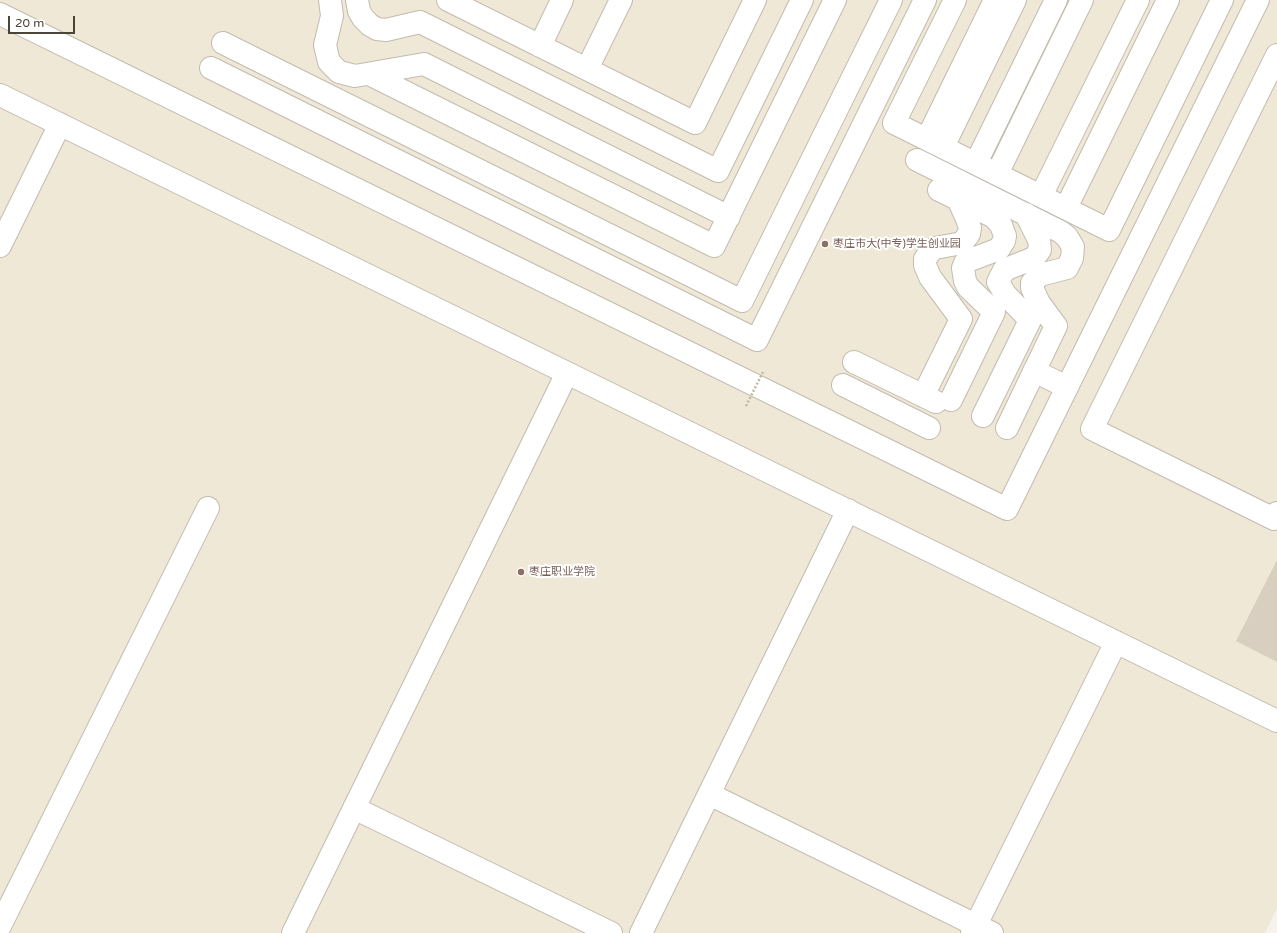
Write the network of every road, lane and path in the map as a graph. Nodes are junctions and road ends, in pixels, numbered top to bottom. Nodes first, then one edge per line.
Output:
1 (330, 0) edge
2 (357, 0) edge
3 (448, 0) edge
4 (562, 0) edge
5 (621, 0) edge
6 (755, 0) edge
7 (802, 0) edge
8 (835, 0) edge
9 (891, 0) edge
10 (925, 0) edge
11 (955, 0) edge
12 (995, 0) edge
13 (1015, 0) edge
14 (1056, 0) edge
15 (1082, 0) edge
16 (1138, 0) edge
17 (1168, 0) edge
18 (1222, 0) edge
19 (1258, 0) edge
20 (0, 14) edge
21 (223, 43) dead end
22 (540, 46) junction
23 (1277, 55) edge
24 (211, 68) dead end
25 (587, 69) junction
26 (369, 74) junction
27 (0, 95) edge
28 (60, 124) junction
29 (935, 143) junction
30 (917, 160) dead end
31 (976, 163) junction
32 (997, 174) junction
33 (1042, 196) junction
34 (1066, 208) junction
35 (1026, 214) junction
36 (729, 217) junction
37 (0, 246) edge
38 (1034, 312) junction
39 (854, 362) dead end
40 (1034, 371) junction
41 (764, 372) dead end
42 (567, 373) junction
43 (843, 386) dead end
44 (1067, 387) junction
45 (938, 400) junction
46 (746, 406) dead end
47 (983, 416) dead end
48 (929, 428) dead end
49 (1007, 428) dead end
50 (208, 508) dead end
51 (848, 510) junction
52 (1277, 513) edge
53 (1116, 642) junction
54 (1277, 721) edge
55 (709, 794) junction
56 (354, 808) junction
57 (0, 926) edge
58 (980, 930) edge
59 (293, 933) edge
60 (611, 933) edge
61 (641, 933) edge

1 - 26 lane
2 - 7 lane
3 - 22 lane
4 - 22 lane
5 - 25 lane
6 - 25 lane
8 - 36 lane
9 - 21 lane
10 - 24 lane
11 - 29 lane
12 - 29 lane
13 - 29 lane
14 - 31 lane
15 - 32 lane
16 - 33 lane
17 - 34 lane
18 - 34 lane
19 - 44 lane
20 - 44 lane
22 - 25 lane
23 - 52 lane
26 - 36 lane
26 - 36 lane
27 - 28 lane
28 - 37 lane
28 - 42 lane
29 - 31 lane
30 - 35 lane
31 - 32 lane
32 - 33 lane
33 - 34 lane
35 - 38 lane
35 - 38 lane
38 - 40 lane
38 - 47 lane
39 - 45 lane
40 - 44 lane
40 - 49 lane
41 - 46 path, bridge
42 - 51 lane
42 - 56 lane
43 - 48 lane
45 - 45 lane
50 - 57 lane
51 - 53 lane
51 - 55 lane
53 - 54 lane
53 - 58 lane
55 - 58 lane
55 - 61 lane
56 - 59 lane
56 - 60 lane

